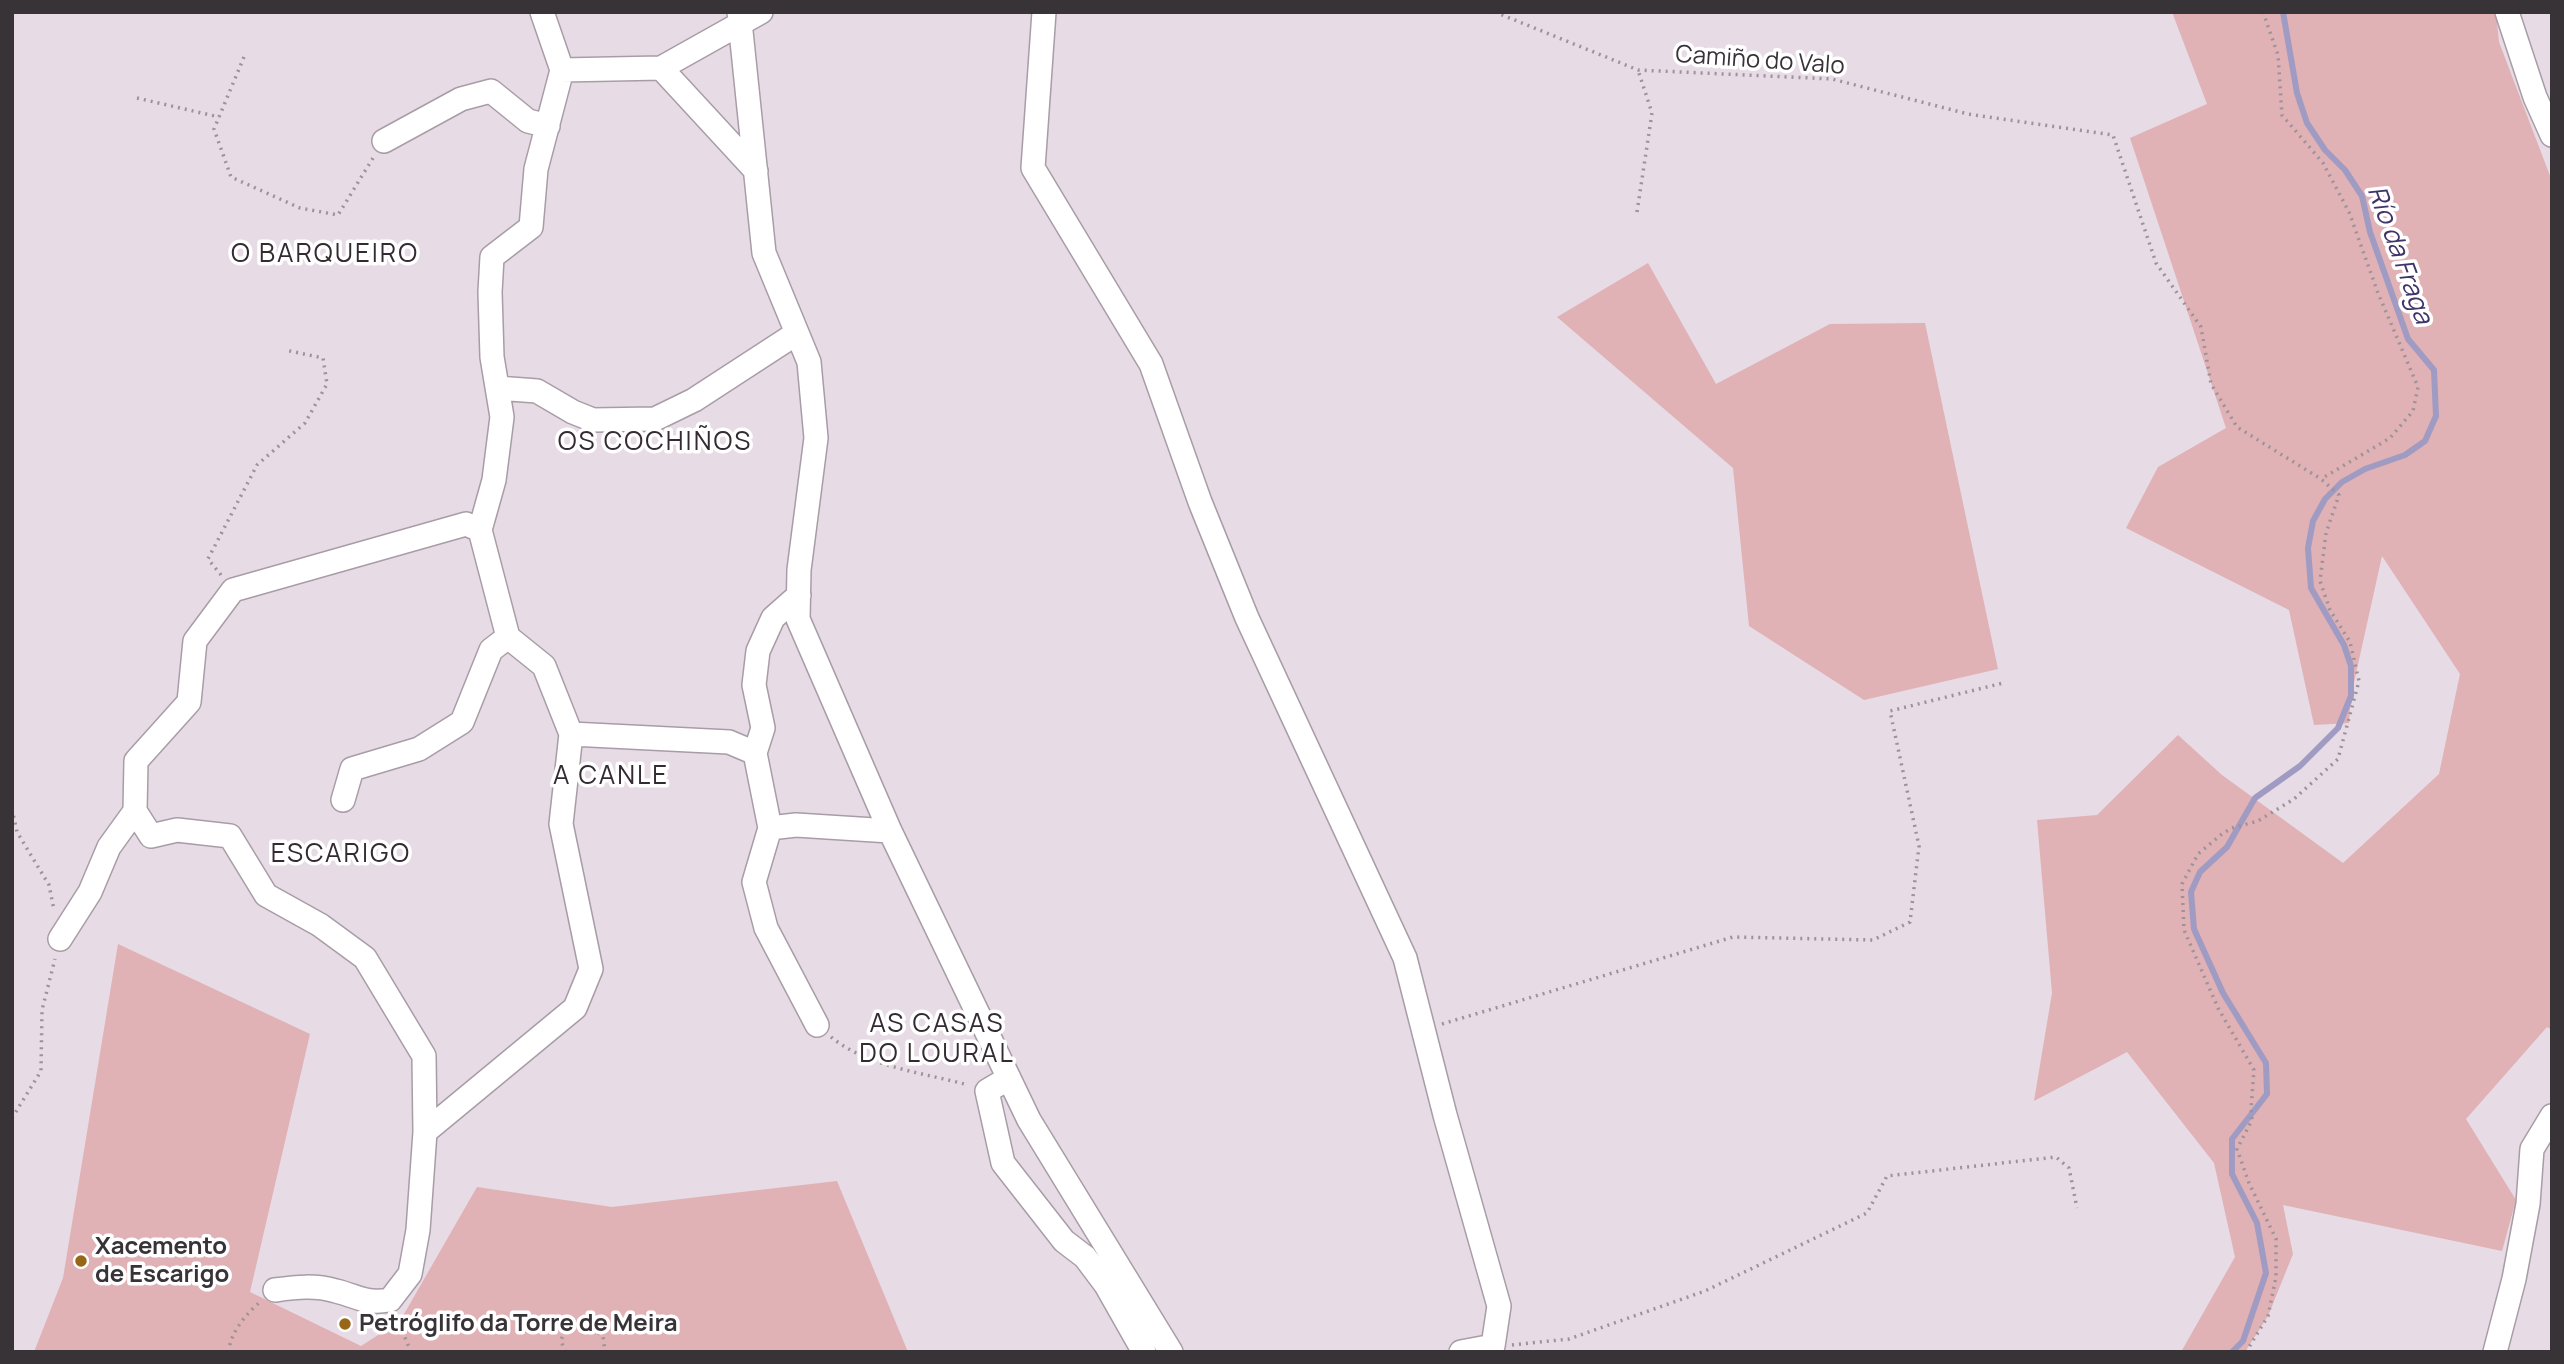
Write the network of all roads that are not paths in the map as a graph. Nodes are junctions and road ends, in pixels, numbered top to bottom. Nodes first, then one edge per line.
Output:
1 (542, 12) edge
2 (761, 12) edge
3 (1044, 12) edge
4 (2507, 12) edge
5 (740, 17) edge
6 (661, 68) junction
7 (562, 70) junction
8 (548, 126) junction
9 (2552, 135) edge
10 (384, 141) road end
11 (756, 171) junction
12 (797, 333) junction
13 (497, 388) junction
14 (480, 530) junction
15 (799, 594) junction
16 (508, 637) junction
17 (571, 734) junction
18 (755, 753) junction
19 (343, 800) dead end
20 (135, 811) junction
21 (770, 828) junction
22 (890, 831) junction
23 (60, 939) road end
24 (817, 1026) road end
25 (1009, 1078) junction
26 (2552, 1116) edge
27 (425, 1132) junction
28 (275, 1290) road end
29 (1144, 1352) edge
30 (1171, 1352) edge
31 (1461, 1352) edge
32 (2495, 1352) edge

1 - 7 street
2 - 5 street
3 - 31 street
4 - 9 street
5 - 6 street
5 - 11 street
6 - 7 street
6 - 11 street
7 - 8 street
8 - 10 street
8 - 13 street
11 - 12 street
12 - 13 street
12 - 15 street
13 - 14 street
14 - 16 street
14 - 20 street
15 - 18 street
15 - 22 street
16 - 17 street
16 - 19 street
17 - 18 street
17 - 27 street
18 - 21 street
20 - 23 street
20 - 27 street
21 - 22 street
21 - 24 street
22 - 25 street
25 - 29 street
25 - 30 street
26 - 32 street
27 - 28 street

